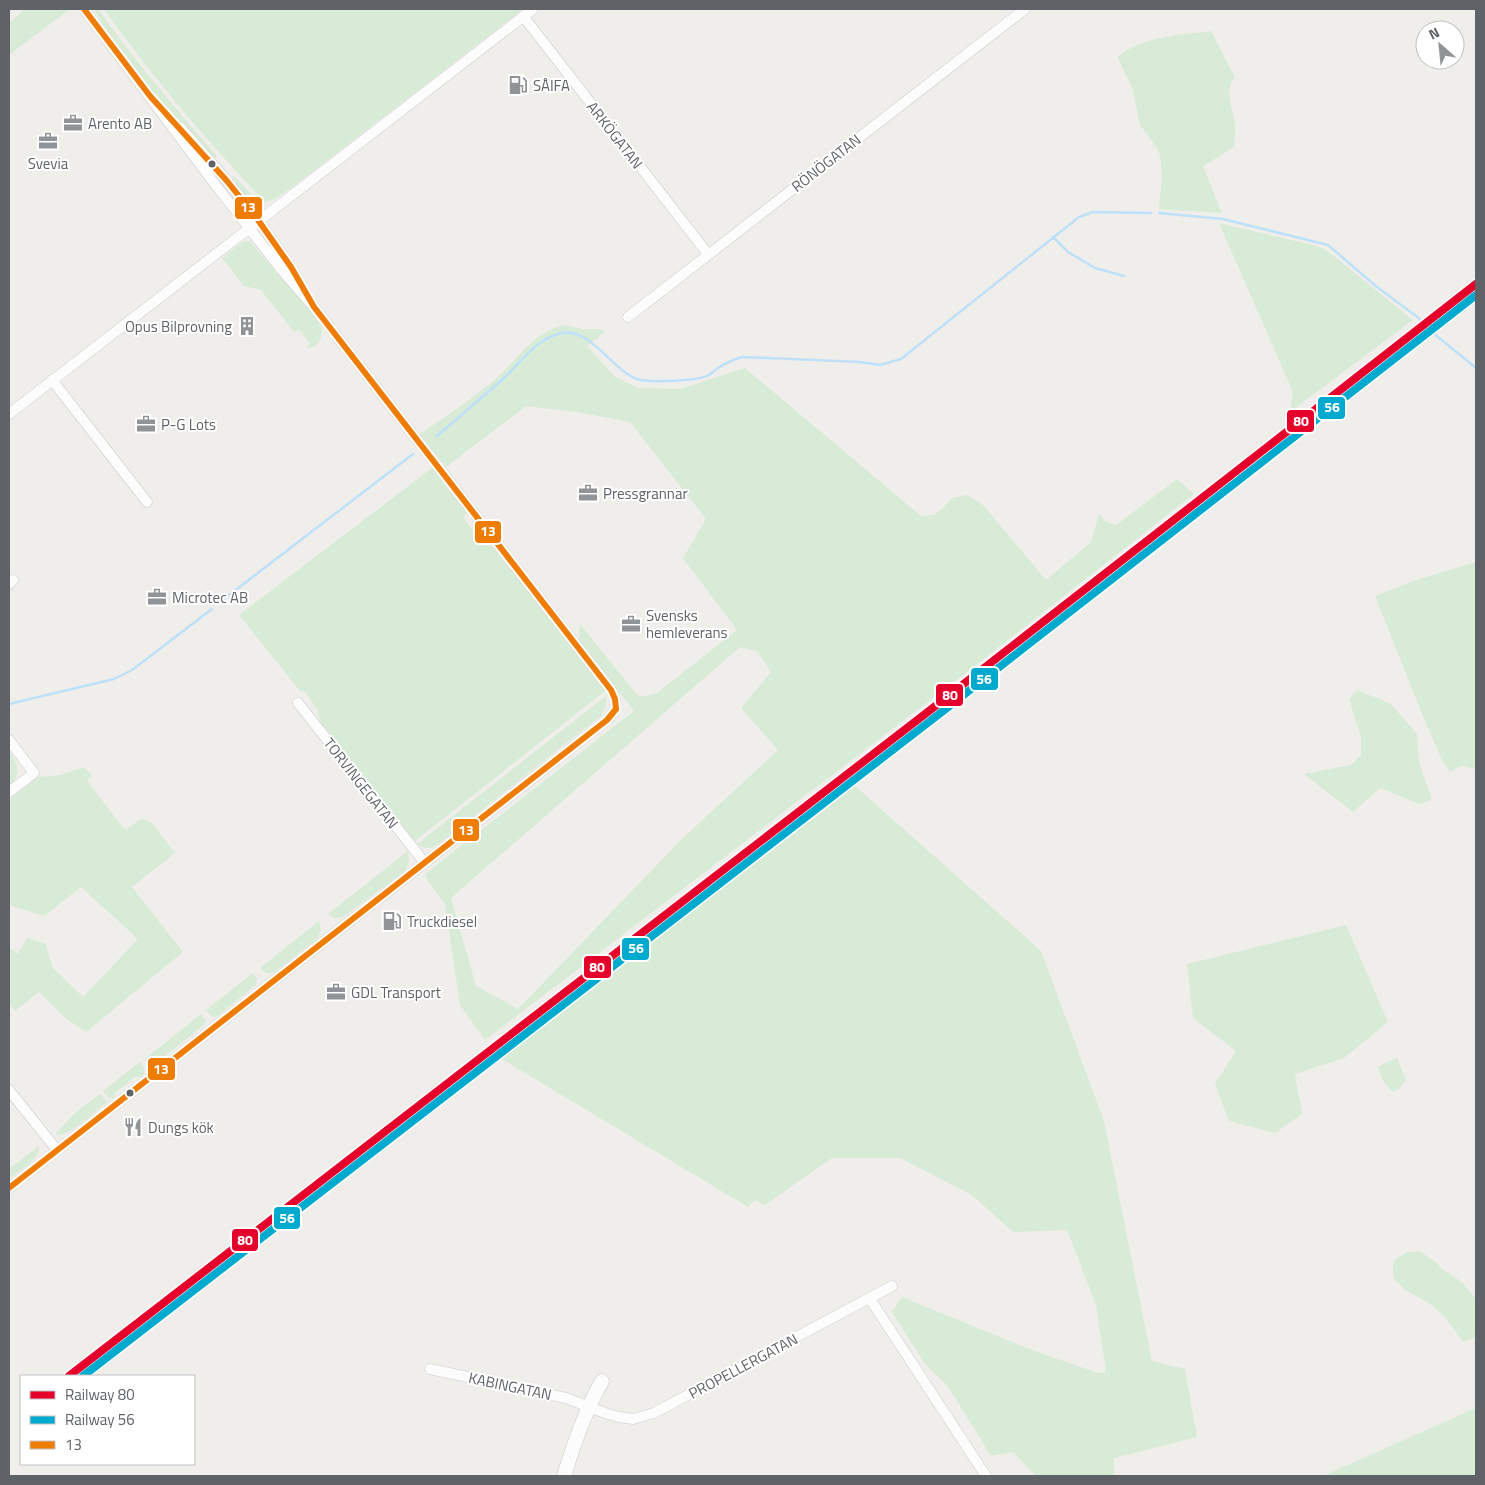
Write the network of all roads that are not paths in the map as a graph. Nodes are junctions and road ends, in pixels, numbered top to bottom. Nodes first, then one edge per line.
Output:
1 (84, 9) edge
2 (533, 9) edge
3 (1025, 9) edge
4 (523, 16) junction
5 (150, 96) junction
6 (258, 220) junction
7 (249, 227) junction
8 (708, 254) junction
9 (314, 307) junction
10 (628, 317) dead end
11 (52, 380) junction
12 (9, 414) edge
13 (147, 502) dead end
14 (298, 703) dead end
15 (9, 740) edge
16 (9, 792) edge
17 (425, 863) junction
18 (9, 1090) edge
19 (57, 1150) junction
20 (9, 1188) edge
21 (892, 1286) dead end
22 (870, 1299) junction
23 (430, 1369) dead end
24 (602, 1381) dead end
25 (589, 1406) junction
26 (564, 1476) edge
27 (986, 1476) edge

1 - 5 street
2 - 4 street
3 - 8 street, RÖNÖGATAN
4 - 6 street
4 - 8 street, ARKÖGATAN
5 - 6 street
5 - 7 street
6 - 7 street
6 - 9 street
7 - 9 street
7 - 11 street
8 - 10 street, RÖNÖGATAN
9 - 17 street
11 - 12 street
11 - 13 street
14 - 17 street, TORVINGEGATAN
15 - 16 street
17 - 19 street
18 - 19 street
19 - 20 street
21 - 22 street, PROPELLERGATAN
22 - 25 street, PROPELLERGATAN
22 - 27 street
23 - 25 street, KABINGATAN
24 - 25 street
25 - 26 street

